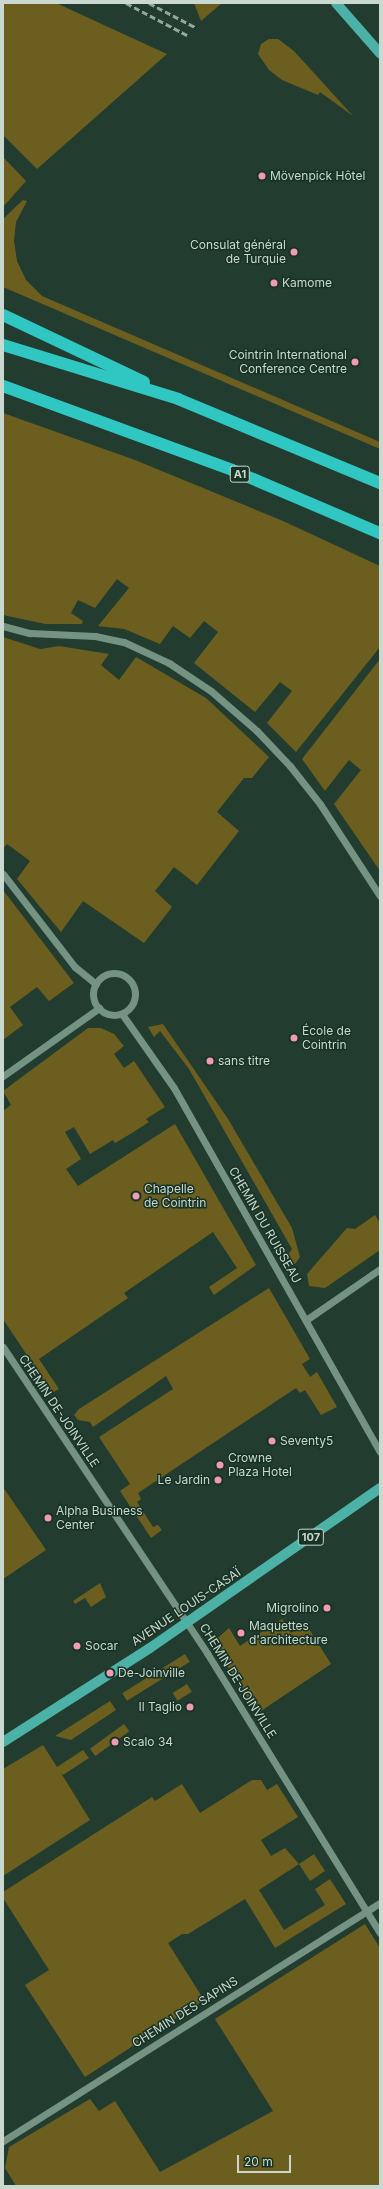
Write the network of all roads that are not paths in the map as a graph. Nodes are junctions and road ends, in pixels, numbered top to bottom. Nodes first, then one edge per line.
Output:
1 (336, 3) edge
2 (380, 53) edge
3 (3, 315) edge
4 (3, 345) edge
5 (3, 386) edge
6 (178, 399) junction
7 (380, 483) edge
8 (380, 534) edge
9 (3, 626) edge
10 (3, 874) edge
11 (380, 896) edge
12 (96, 984) junction
13 (99, 1008) junction
14 (122, 1014) junction
15 (3, 1076) edge
16 (380, 1269) edge
17 (306, 1320) junction
18 (3, 1347) edge
19 (380, 1452) edge
20 (380, 1488) edge
21 (188, 1622) junction
22 (3, 1742) edge
23 (380, 1903) edge
24 (366, 1911) junction
25 (380, 1933) edge
26 (3, 2141) edge

1 - 2 main road
3 - 6 highway
4 - 6 highway
5 - 8 highway, A1
6 - 7 highway
9 - 11 street
10 - 12 street
12 - 13 street
12 - 14 street
13 - 14 street
13 - 15 street
14 - 17 street, CHEMIN DU RUISSEAU
16 - 17 street
17 - 19 street, CHEMIN DU RUISSEAU
18 - 21 street, CHEMIN DE-JOINVILLE
20 - 21 main road, AVENUE LOUIS-CASAÏ / 107
21 - 22 main road, AVENUE LOUIS-CASAÏ / 107
21 - 24 street, CHEMIN DE-JOINVILLE
23 - 24 street, CHEMIN DES SAPINS
24 - 25 street, CHEMIN DE-JOINVILLE
24 - 26 street, CHEMIN DES SAPINS

